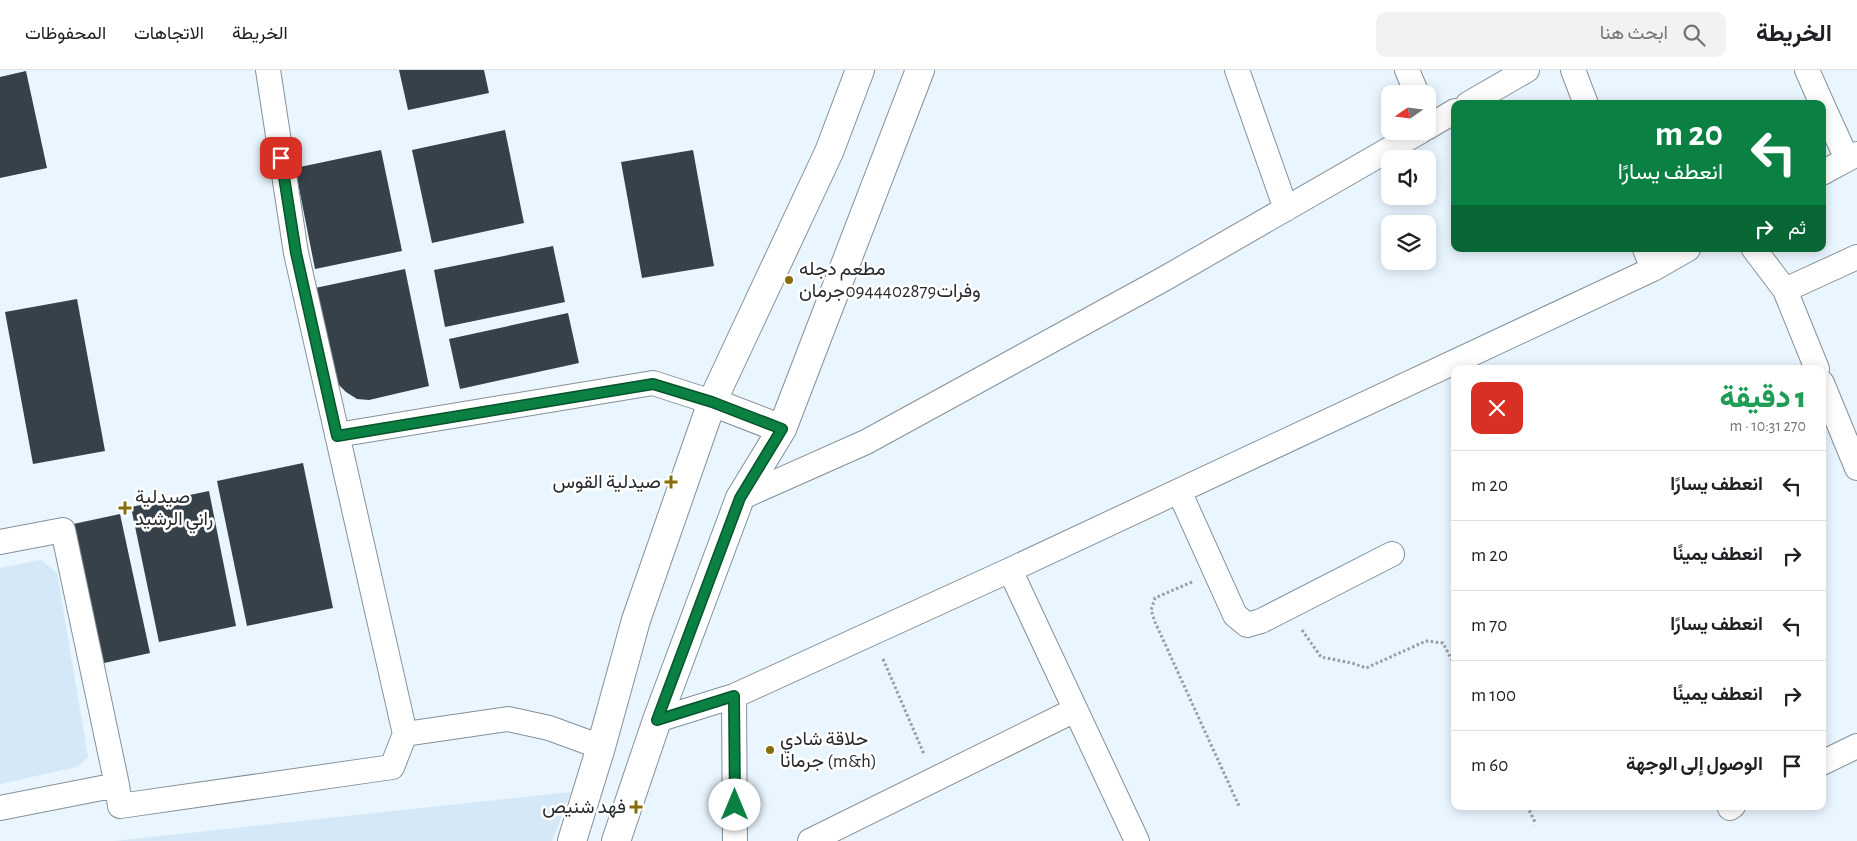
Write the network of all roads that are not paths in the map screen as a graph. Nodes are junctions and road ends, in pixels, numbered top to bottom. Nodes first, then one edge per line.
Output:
1 (268, 70) edge
2 (860, 70) edge
3 (920, 70) edge
4 (1237, 70) edge
5 (1407, 70) edge
6 (1526, 70) edge
7 (1573, 70) edge
8 (1808, 70) edge
9 (1413, 85) edge
10 (1475, 100) edge
11 (1584, 100) edge
12 (1820, 100) edge
13 (1826, 111) edge
14 (1451, 113) edge
15 (1436, 120) edge
16 (1402, 140) edge
17 (1852, 157) edge
18 (1826, 171) edge
19 (1286, 209) junction
20 (1676, 252) edge
21 (1756, 252) edge
22 (1857, 257) edge
23 (1649, 259) edge
24 (1785, 290) junction
25 (1815, 365) edge
26 (1826, 392) edge
27 (712, 402) junction
28 (782, 429) junction
29 (337, 436) junction
30 (1856, 463) edge
31 (1178, 491) junction
32 (740, 498) junction
33 (0, 542) edge
34 (1392, 554) dead end
35 (1010, 570) junction
36 (734, 696) junction
37 (1075, 710) junction
38 (657, 720) junction
39 (405, 734) junction
40 (1857, 746) edge
41 (601, 748) junction
42 (1826, 761) edge
43 (117, 785) junction
44 (0, 808) edge
45 (572, 841) edge
46 (616, 841) edge
47 (735, 841) edge
48 (810, 841) edge
49 (1137, 841) edge

1 - 29 street
2 - 27 main road
3 - 28 main road
4 - 19 street
5 - 9 street
6 - 10 street
7 - 11 street
8 - 12 street
13 - 17 street
14 - 15 street
16 - 19 street
17 - 18 street
19 - 32 street
20 - 23 street
21 - 24 street
22 - 24 street
23 - 31 street
24 - 25 street
26 - 30 street
27 - 28 main road
27 - 29 street
27 - 41 main road
28 - 32 main road
29 - 39 street
31 - 34 street
31 - 35 street
32 - 38 main road
33 - 43 street
35 - 36 street
35 - 37 street
36 - 38 street
36 - 47 street
37 - 48 street
37 - 49 street
38 - 46 main road
39 - 41 street
39 - 43 street
40 - 42 street
41 - 45 main road
43 - 44 street

